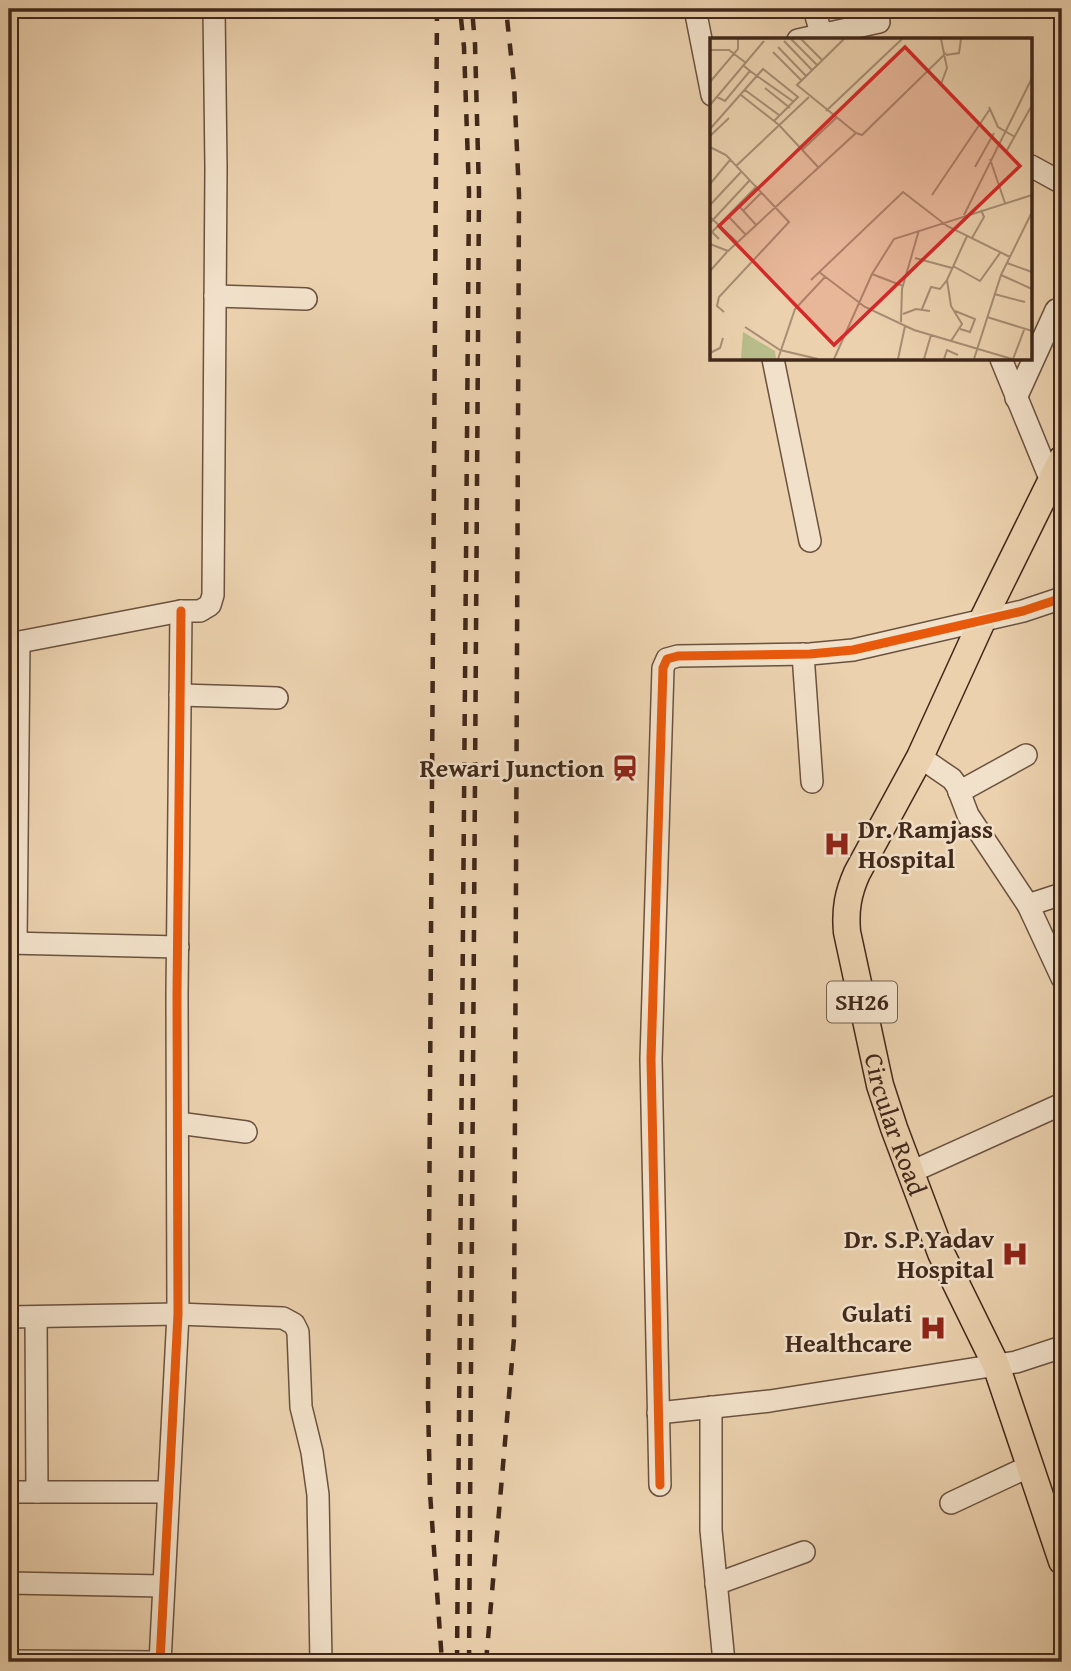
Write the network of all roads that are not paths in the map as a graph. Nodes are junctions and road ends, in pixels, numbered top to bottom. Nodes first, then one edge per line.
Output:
1 (214, 9) edge
2 (695, 9) edge
3 (814, 9) edge
4 (879, 18) edge
5 (823, 38) edge
6 (710, 85) edge
7 (1032, 167) edge
8 (1062, 183) edge
9 (215, 296) junction
10 (306, 299) dead end
11 (1056, 310) dead end
12 (773, 360) edge
13 (1001, 360) edge
14 (1016, 398) junction
15 (1056, 470) edge
16 (810, 541) dead end
17 (1062, 598) edge
18 (181, 611) junction
19 (983, 619) junction
20 (14, 643) edge
21 (803, 654) junction
22 (180, 695) junction
23 (277, 698) dead end
24 (1026, 755) dead end
25 (920, 757) junction
26 (811, 782) dead end
27 (959, 792) junction
28 (1062, 894) edge
29 (1028, 905) junction
30 (12, 943) edge
31 (178, 947) junction
32 (1062, 978) edge
33 (1062, 1104) edge
34 (178, 1123) junction
35 (246, 1132) dead end
36 (909, 1173) junction
37 (178, 1314) junction
38 (9, 1317) edge
39 (36, 1318) junction
40 (1062, 1347) edge
41 (996, 1365) junction
42 (711, 1407) junction
43 (659, 1413) junction
44 (1030, 1466) junction
45 (660, 1485) dead end
46 (9, 1492) edge
47 (37, 1492) junction
48 (168, 1492) junction
49 (951, 1503) dead end
50 (804, 1552) dead end
51 (1062, 1560) edge
52 (9, 1583) edge
53 (716, 1584) junction
54 (163, 1586) junction
55 (9, 1661) edge
56 (160, 1662) edge
57 (321, 1662) edge
58 (724, 1662) edge

1 - 9 street
2 - 6 street
3 - 5 street
4 - 5 street
7 - 8 street
9 - 10 street
9 - 18 street
11 - 14 street
12 - 16 street
13 - 14 street
14 - 15 street
15 - 19 main road, Circular Road / SH26
17 - 19 street
18 - 20 street
18 - 22 street
19 - 21 street
19 - 25 main road, Circular Road / SH26
20 - 30 street
21 - 26 street
21 - 43 street
22 - 23 street
22 - 31 street
24 - 27 street
25 - 27 street
25 - 36 main road, Circular Road / SH26
27 - 29 street
28 - 29 street
29 - 32 street
30 - 31 street
31 - 34 street
33 - 36 street
34 - 35 street
34 - 37 street
36 - 41 main road, Circular Road / SH26
37 - 39 street
37 - 48 street
37 - 57 street
38 - 39 street
39 - 47 street
40 - 41 street
41 - 42 street
41 - 44 main road, Circular Road / SH26
42 - 43 street
42 - 53 street
43 - 45 street
44 - 49 street
44 - 51 main road, Circular Road / SH26
46 - 47 street
47 - 48 street
48 - 54 street
50 - 53 street
52 - 54 street
53 - 58 street
54 - 56 street
55 - 56 street

